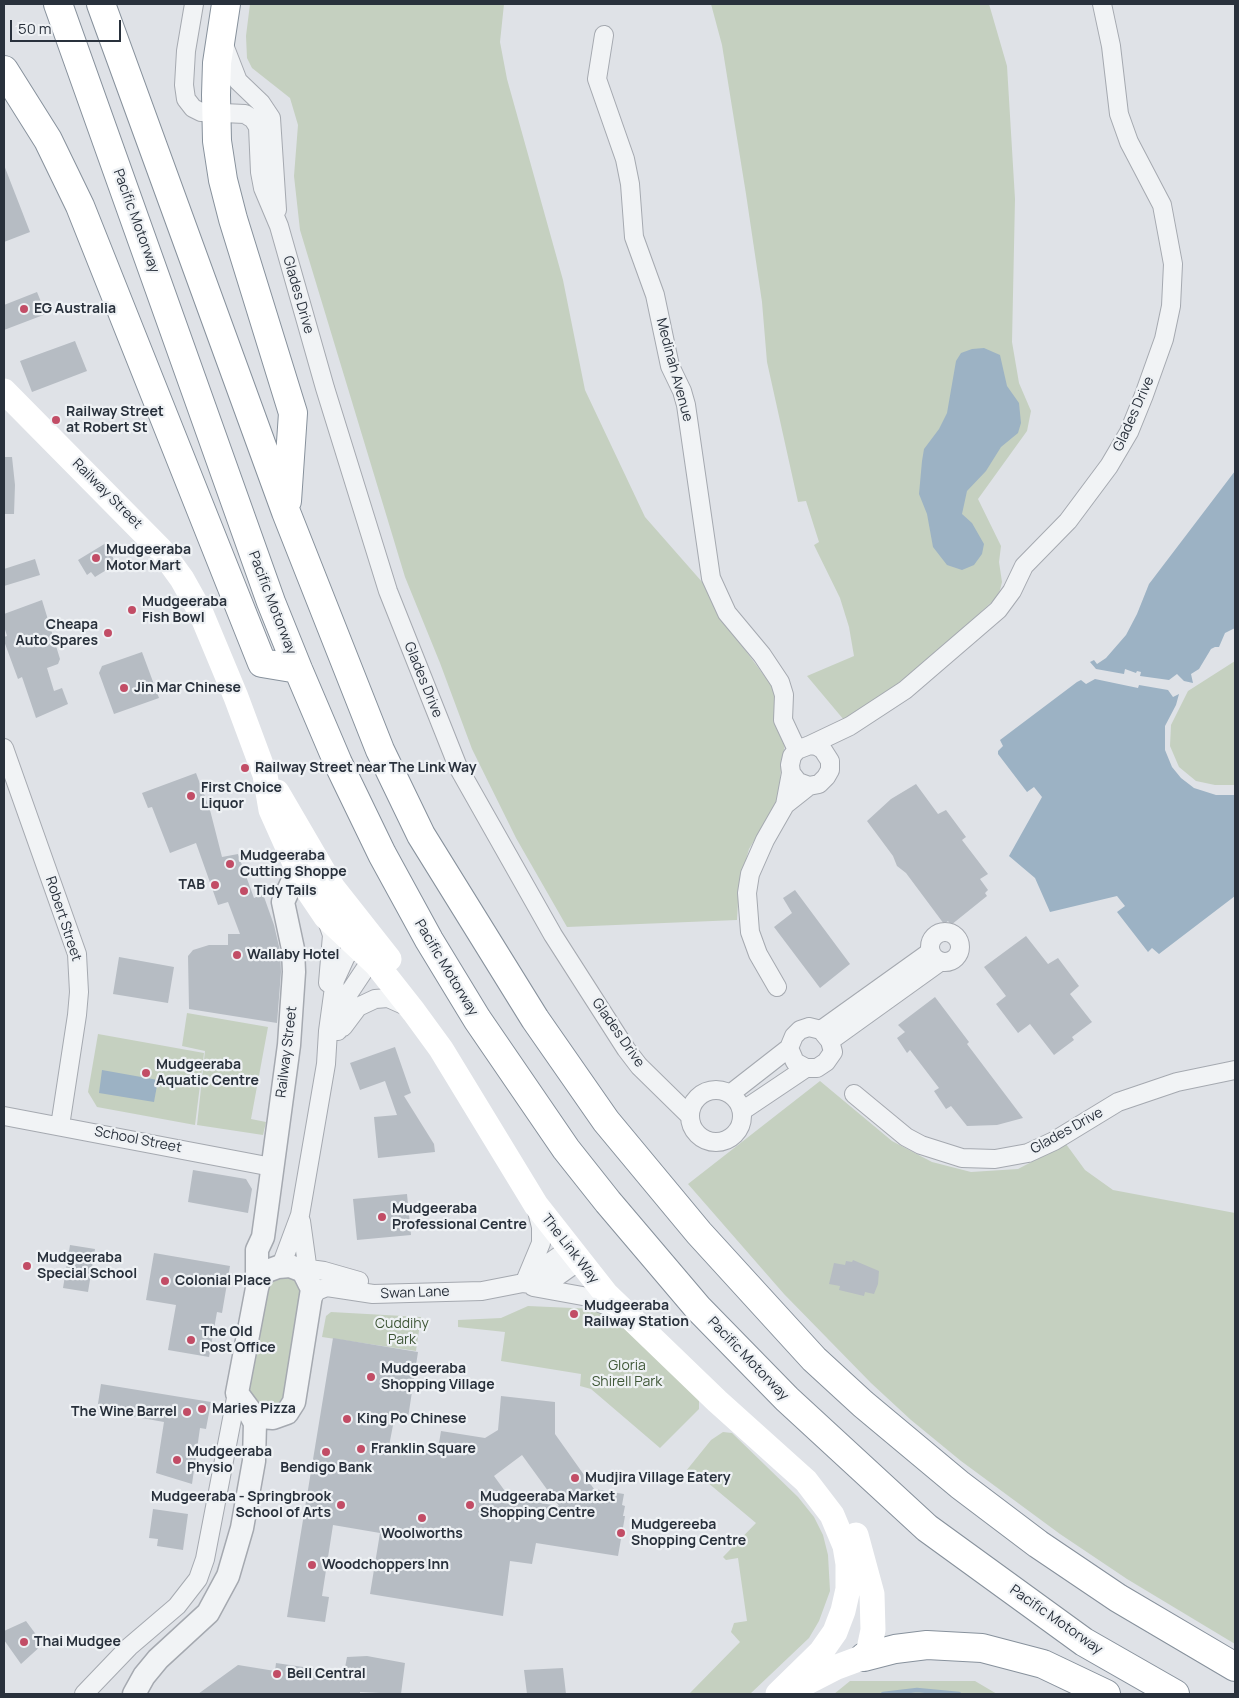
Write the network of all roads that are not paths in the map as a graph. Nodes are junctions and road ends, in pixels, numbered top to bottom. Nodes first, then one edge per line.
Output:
1 (58, 4) edge
2 (101, 4) edge
3 (194, 4) edge
4 (226, 4) edge
5 (1102, 4) edge
6 (221, 33) junction
7 (604, 35) dead end
8 (4, 70) edge
9 (216, 113) junction
10 (279, 226) junction
11 (4, 391) edge
12 (286, 512) junction
13 (298, 669) junction
14 (850, 726) junction
15 (804, 747) junction
16 (4, 748) edge
17 (830, 761) junction
18 (791, 773) junction
19 (265, 776) junction
20 (809, 786) junction
21 (785, 805) junction
22 (297, 871) junction
23 (326, 917) junction
24 (368, 950) junction
25 (935, 957) dead end
26 (777, 987) dead end
27 (414, 1012) junction
28 (328, 1031) junction
29 (826, 1036) junction
30 (789, 1048) junction
31 (329, 1058) junction
32 (806, 1068) junction
33 (1235, 1070) edge
34 (664, 1088) junction
35 (730, 1094) junction
36 (854, 1094) dead end
37 (697, 1099) junction
38 (742, 1111) junction
39 (4, 1116) edge
40 (690, 1116) junction
41 (60, 1126) junction
42 (272, 1167) junction
43 (536, 1205) junction
44 (300, 1215) junction
45 (262, 1237) junction
46 (578, 1252) junction
47 (297, 1275) junction
48 (525, 1282) junction
49 (257, 1288) junction
50 (416, 1292) junction
51 (633, 1321) junction
52 (243, 1401) junction
53 (724, 1401) junction
54 (286, 1414) junction
55 (254, 1461) junction
56 (864, 1657) junction
57 (1235, 1667) edge
58 (84, 1694) edge
59 (134, 1694) edge
60 (778, 1694) edge
61 (783, 1694) edge
62 (1106, 1694) edge
63 (1175, 1694) edge

1 - 13 highway, Pacific Motorway
2 - 12 highway
3 - 9 street
4 - 6 highway
5 - 14 street, Glades Drive
6 - 9 highway
6 - 10 street, Glades Drive
7 - 15 street, Medinah Avenue
8 - 13 highway
9 - 10 street, Glades Drive
9 - 12 highway
10 - 34 street, Glades Drive
11 - 19 main road, Railway Street
12 - 57 highway
13 - 63 highway, Pacific Motorway
14 - 15 street, Glades Drive
14 - 17 street, Glades Drive
15 - 17 street
15 - 18 street, Glades Drive
16 - 41 street, Robert Street
17 - 20 street, Glades Drive
18 - 20 street
18 - 21 street, Glades Drive
19 - 22 main road, Railway Street
19 - 24 main road, Railway Street
20 - 21 street, Glades Drive
21 - 26 street, Glades Drive
22 - 23 main road, Railway Street
22 - 42 street, Railway Street
23 - 24 main road, Railway Street
23 - 28 street, Railway Street
24 - 27 main road, The Link Way
24 - 28 street, Railway Street
24 - 31 street, Railway Street
24 - 46 main road
25 - 29 street
27 - 31 street, Railway Street
27 - 43 main road, The Link Way
28 - 31 street, Railway Street
29 - 30 street
29 - 32 street
30 - 32 street
30 - 35 street
31 - 44 street, Railway Street
32 - 38 street
33 - 36 street, Glades Drive
34 - 37 street, Glades Drive
34 - 40 street, Glades Drive
35 - 37 street
35 - 38 street
37 - 40 street
38 - 40 street, Glades Drive
39 - 41 street, School Street
41 - 42 street, School Street
42 - 45 street, Railway Street
43 - 46 main road, The Link Way
43 - 48 street
44 - 47 street, Railway Street
44 - 47 street, Railway Street
45 - 47 street
45 - 49 street, Railway Street
46 - 48 street, Swan Lane
46 - 51 main road, The Link Way
46 - 53 main road
47 - 49 street, Railway Street
47 - 50 street
47 - 50 street, Swan Lane
47 - 54 street, Railway Street
48 - 50 street, Swan Lane
48 - 51 street, Swan Lane
49 - 52 street, Railway Street
51 - 53 main road, The Link Way
52 - 54 street
52 - 55 street, Railway Street
52 - 58 street, Railway Street
53 - 56 main road
53 - 60 main road, The Link Way
54 - 55 street, Railway Street
55 - 59 street, Railway Street
56 - 61 main road
56 - 62 highway

